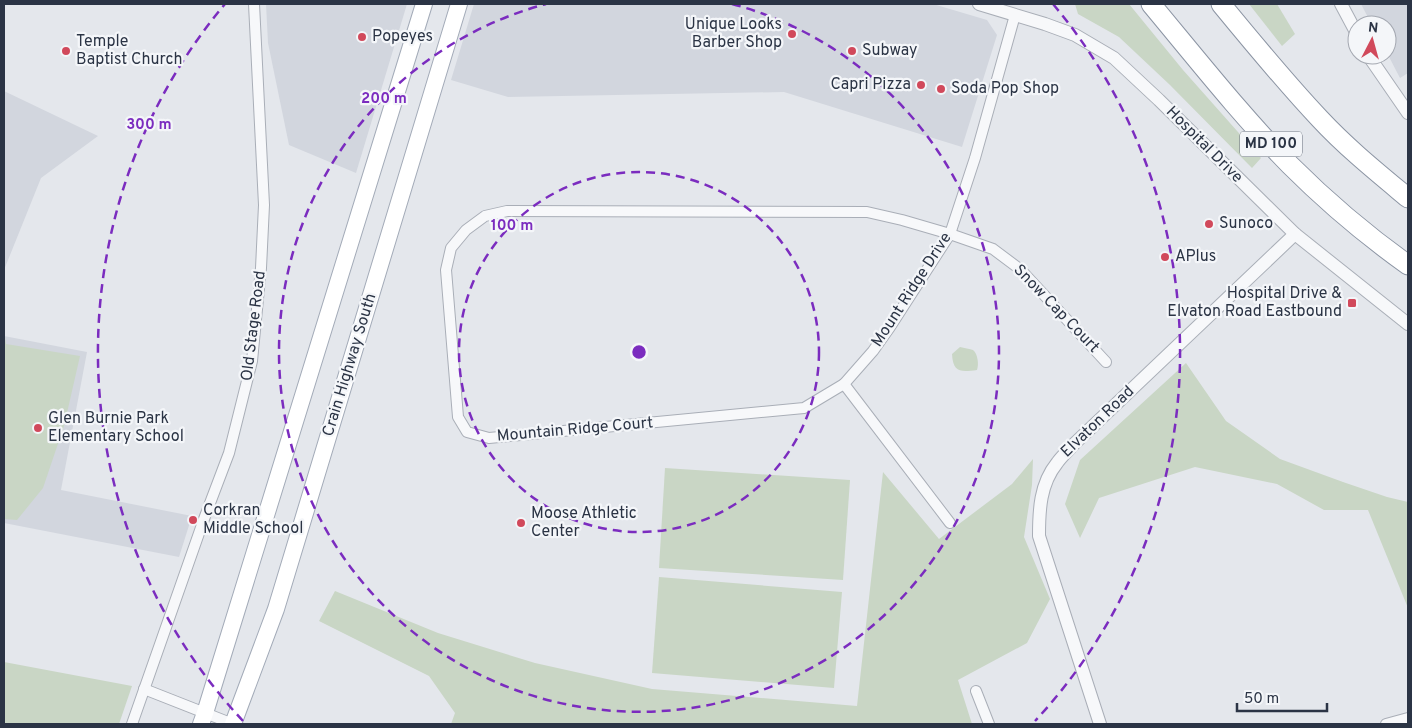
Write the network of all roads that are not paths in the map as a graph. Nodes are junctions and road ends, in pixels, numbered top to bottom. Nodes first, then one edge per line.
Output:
1 (254, 4) edge
2 (424, 4) edge
3 (459, 4) edge
4 (978, 4) edge
5 (1151, 4) edge
6 (1221, 4) edge
7 (1340, 4) edge
8 (1015, 15) junction
9 (1347, 16) edge
10 (1375, 65) edge
11 (1408, 113) edge
12 (1408, 198) edge
13 (950, 234) junction
14 (1295, 234) junction
15 (1408, 266) edge
16 (1408, 324) edge
17 (1106, 362) dead end
18 (844, 384) junction
19 (950, 523) dead end
20 (144, 689) junction
21 (976, 690) dead end
22 (203, 718) edge
23 (1408, 718) edge
24 (132, 724) edge
25 (233, 724) edge
26 (988, 724) edge
27 (1100, 724) edge
28 (1386, 724) edge

1 - 20 street, Old Stage Road
2 - 22 main road
3 - 25 main road, Crain Highway South
4 - 8 street, Hospital Drive
5 - 15 highway, MD 100
6 - 12 highway, MD 100
7 - 9 street
8 - 13 street, Mount Ridge Drive
8 - 14 street, Hospital Drive
10 - 11 street
13 - 17 street, Snow Cap Court
13 - 18 street, Mount Ridge Drive
13 - 18 street, Mountain Ridge Court
14 - 16 street, Hospital Drive
14 - 27 street, Elvaton Road
18 - 19 street
20 - 22 street
20 - 24 street, Old Stage Road
21 - 26 street
22 - 25 street
23 - 28 street

